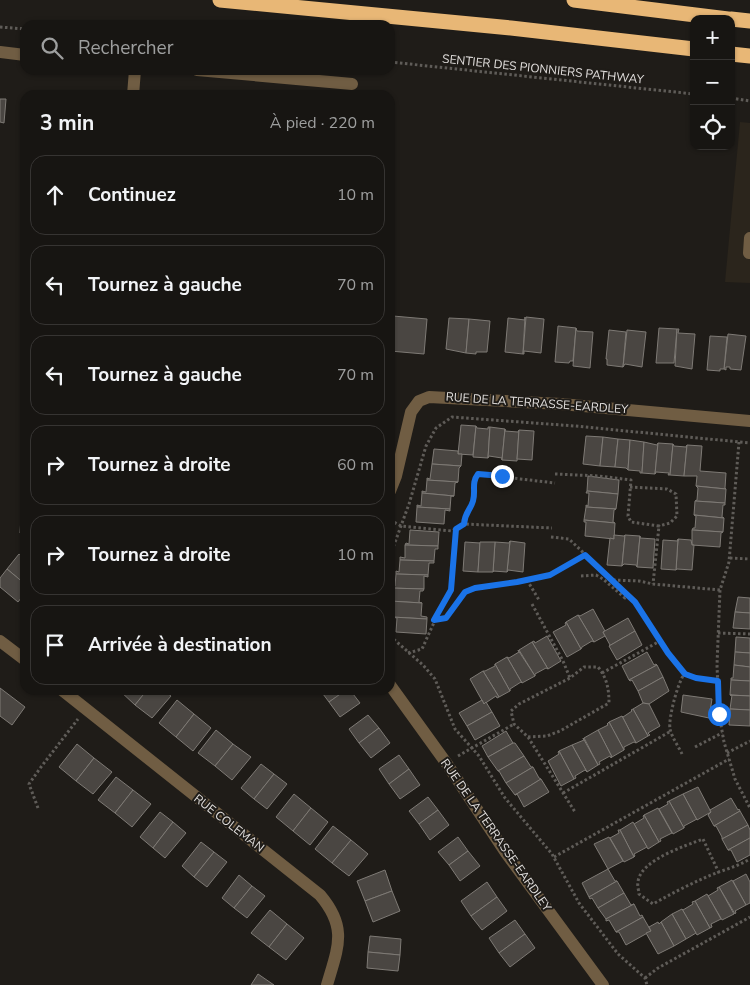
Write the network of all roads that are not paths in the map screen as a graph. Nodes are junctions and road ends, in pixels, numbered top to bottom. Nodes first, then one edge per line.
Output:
1 (220, 0) edge
2 (574, 0) edge
3 (697, 15) edge
4 (735, 20) edge
5 (750, 21) edge
6 (690, 49) edge
7 (0, 52) edge
8 (20, 54) edge
9 (735, 54) edge
10 (750, 56) edge
11 (135, 75) edge
12 (252, 75) edge
13 (352, 84) dead end
14 (133, 90) edge
15 (750, 238) edge
16 (750, 254) edge
17 (750, 421) edge
18 (395, 478) edge
19 (0, 641) edge
20 (20, 654) edge
21 (395, 692) edge
22 (68, 695) edge
23 (326, 985) edge
24 (603, 985) edge

1 - 6 highway
2 - 3 highway
4 - 5 highway
7 - 8 street
9 - 10 highway
11 - 14 street
12 - 13 street
15 - 16 street
17 - 18 street, RUE DE LA TERRASSE-EARDLEY
19 - 20 street
21 - 24 street, RUE DE LA TERRASSE-EARDLEY
22 - 23 street, RUE COLEMAN

